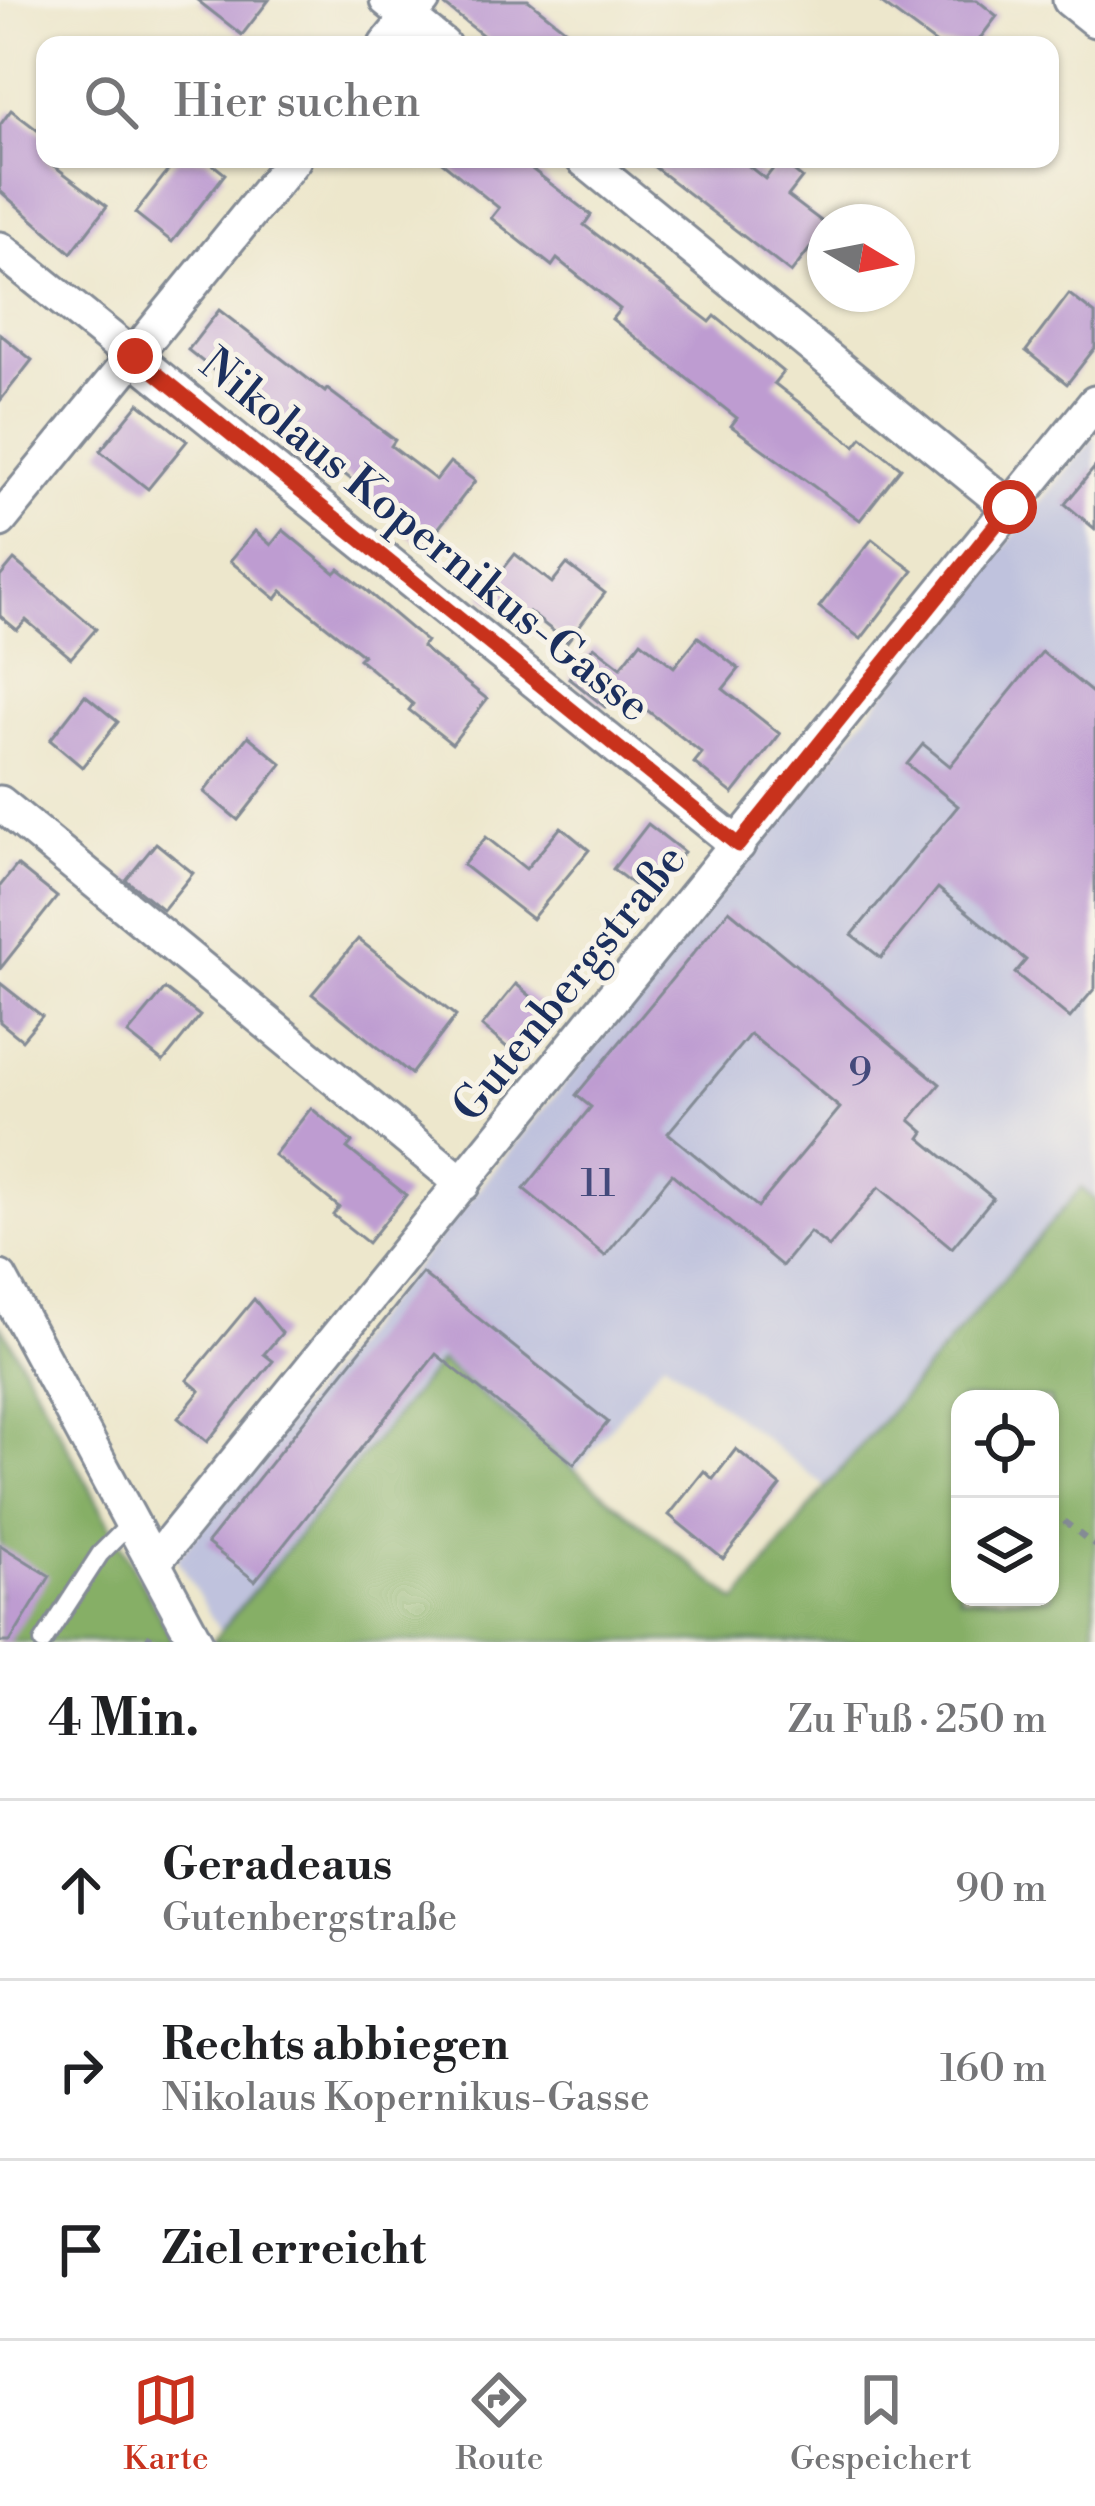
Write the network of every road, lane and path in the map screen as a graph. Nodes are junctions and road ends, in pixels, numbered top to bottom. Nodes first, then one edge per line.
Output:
1 (1070, 0) edge
2 (406, 6) edge
3 (1095, 20) edge
4 (391, 36) edge
5 (434, 36) edge
6 (287, 168) edge
7 (594, 168) edge
8 (0, 249) edge
9 (135, 356) junction
10 (1095, 403) edge
11 (1010, 507) junction
12 (0, 520) edge
13 (0, 803) edge
14 (738, 845) junction
15 (463, 1184) junction
16 (0, 1278) edge
17 (1059, 1517) edge
18 (133, 1522) junction
19 (1095, 1546) edge
20 (155, 1561) junction
21 (43, 1642) edge
22 (196, 1642) edge

1 - 3 street
2 - 4 street
2 - 5 street
6 - 9 street
7 - 11 street
8 - 9 street, Nikolaus Kopernikus-Gasse
9 - 12 street
9 - 14 street, Nikolaus Kopernikus-Gasse
10 - 11 street, Gutenbergstraße
11 - 14 street, Gutenbergstraße
13 - 15 street
14 - 15 street, Gutenbergstraße
15 - 20 street, Gutenbergstraße
16 - 18 street
17 - 19 path
18 - 20 street
18 - 21 lane
20 - 22 street

